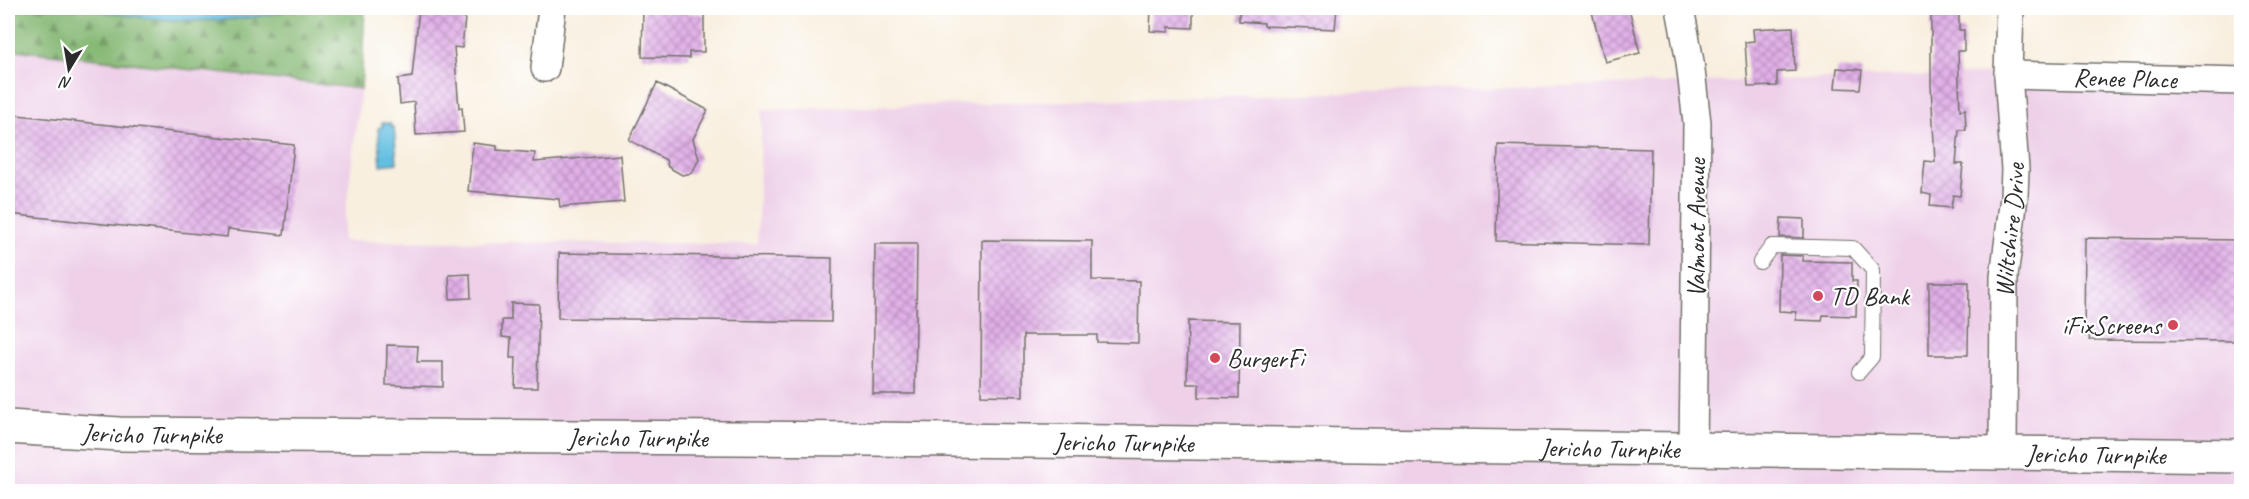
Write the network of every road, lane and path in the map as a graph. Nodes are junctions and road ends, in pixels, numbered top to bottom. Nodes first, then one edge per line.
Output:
1 (552, 8) edge
2 (1680, 8) edge
3 (2010, 8) edge
4 (545, 68) dead end
5 (2008, 75) junction
6 (2241, 81) edge
7 (1760, 262) dead end
8 (1859, 372) dead end
9 (8, 427) edge
10 (1693, 450) junction
11 (2003, 454) junction
12 (2241, 456) edge

1 - 4 street
2 - 10 street, Valmont Avenue
3 - 5 street, Wiltshire Drive
5 - 6 street, Renee Place
5 - 11 street, Wiltshire Drive
7 - 8 lane
9 - 10 main road, Jericho Turnpike
10 - 11 main road, Jericho Turnpike
11 - 12 main road, Jericho Turnpike

